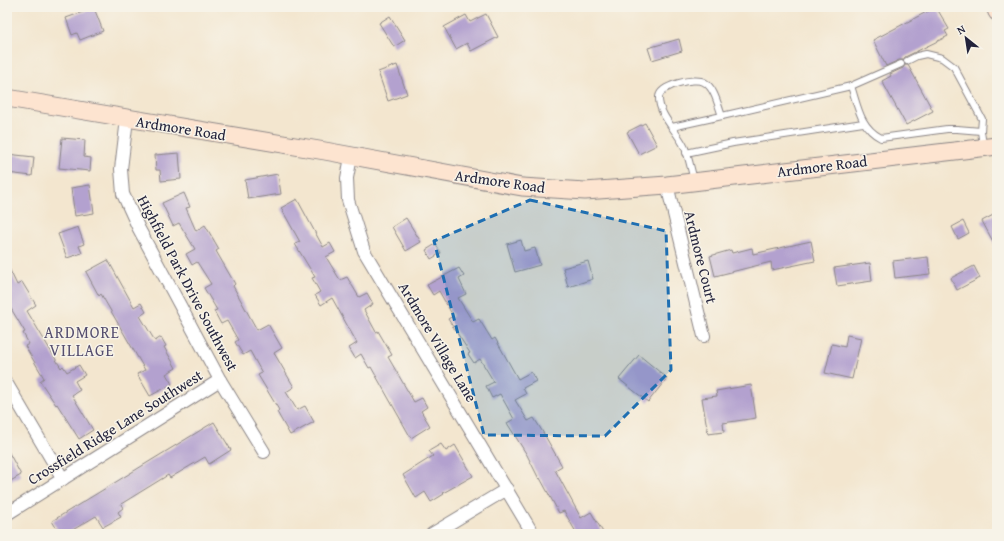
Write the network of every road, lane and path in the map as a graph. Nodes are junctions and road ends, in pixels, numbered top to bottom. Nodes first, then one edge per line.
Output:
1 (995, 7) edge
2 (997, 12) edge
3 (907, 61) dead end
4 (901, 64) dead end
5 (851, 86) junction
6 (7, 98) edge
7 (722, 116) junction
8 (127, 119) junction
9 (864, 123) junction
10 (672, 127) junction
11 (987, 141) edge
12 (686, 153) junction
13 (351, 157) junction
14 (694, 182) junction
15 (667, 185) junction
16 (704, 336) dead end
17 (220, 380) junction
18 (7, 384) edge
19 (264, 452) dead end
20 (63, 479) junction
21 (507, 489) junction
22 (7, 514) edge
23 (432, 534) edge
24 (533, 534) edge

1 - 2 street
3 - 11 lane
4 - 5 lane
5 - 7 lane
5 - 9 lane
6 - 8 street, Ardmore Road
7 - 10 lane
7 - 10 lane
8 - 13 street, Ardmore Road
8 - 17 street, Highfield Park Drive Southwest
9 - 11 lane
9 - 12 lane
10 - 12 lane
11 - 14 street, Ardmore Road
12 - 14 lane
13 - 15 street, Ardmore Road
13 - 21 street, Ardmore Village Lane
14 - 15 street, Ardmore Road
15 - 16 street, Ardmore Court
17 - 19 street, Highfield Park Drive Southwest
17 - 20 street, Crossfield Ridge Lane Southwest
18 - 20 street
20 - 22 street, Crossfield Ridge Lane Southwest
21 - 23 street
21 - 24 street, Ardmore Village Lane

